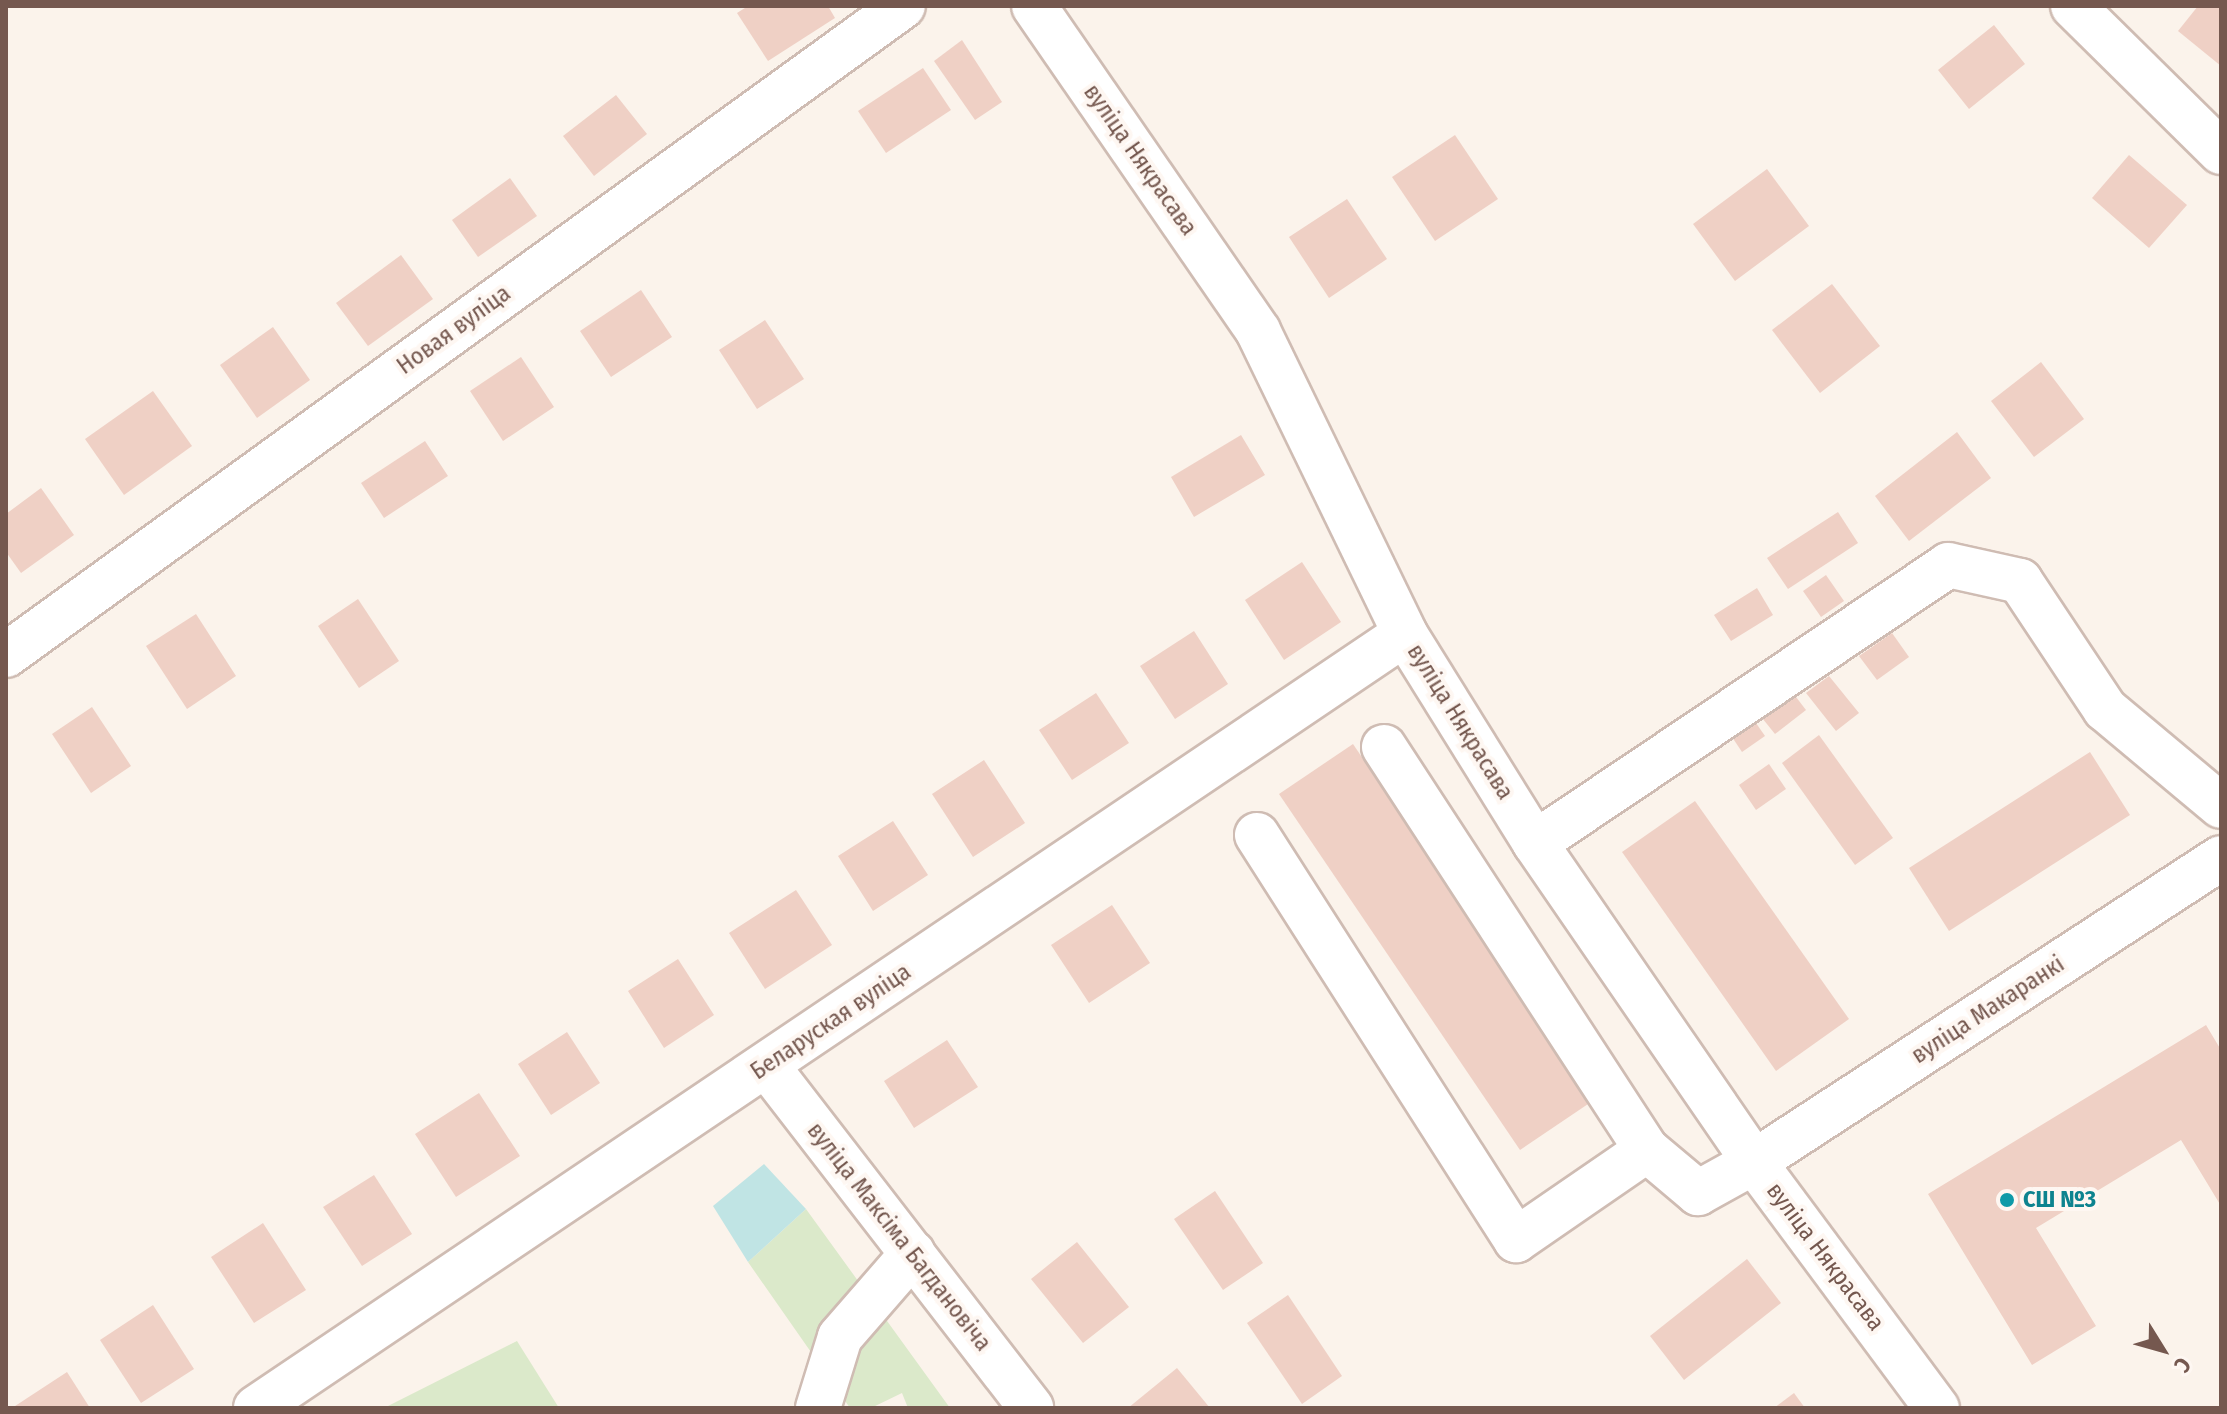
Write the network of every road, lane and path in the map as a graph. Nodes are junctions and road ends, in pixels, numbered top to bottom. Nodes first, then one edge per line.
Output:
1 (903, 6) edge
2 (1034, 6) edge
3 (2073, 6) edge
4 (2221, 152) edge
5 (1405, 634) junction
6 (6, 655) edge
7 (1384, 747) dead end
8 (2221, 806) edge
9 (1257, 835) dead end
10 (1535, 843) junction
11 (2221, 858) edge
12 (767, 1066) junction
13 (1647, 1150) junction
14 (1754, 1162) junction
15 (913, 1253) junction
16 (256, 1408) edge
17 (818, 1408) edge
18 (1031, 1408) edge
19 (1937, 1408) edge

1 - 6 street, Новая вуліца
2 - 5 street, вуліца Някрасава
3 - 4 street
5 - 10 street, вуліца Някрасава
5 - 12 street, Беларуская вуліца
7 - 13 street
8 - 10 street
9 - 13 street
10 - 14 street, вуліца Някрасава
11 - 14 street, вуліца Макаранкі
12 - 15 street, вуліца Максіма Багдановіча
12 - 16 street, Беларуская вуліца
13 - 14 street, вуліца Макаранкі
14 - 19 street, вуліца Някрасава
15 - 17 street
15 - 18 street, вуліца Максіма Багдановіча

